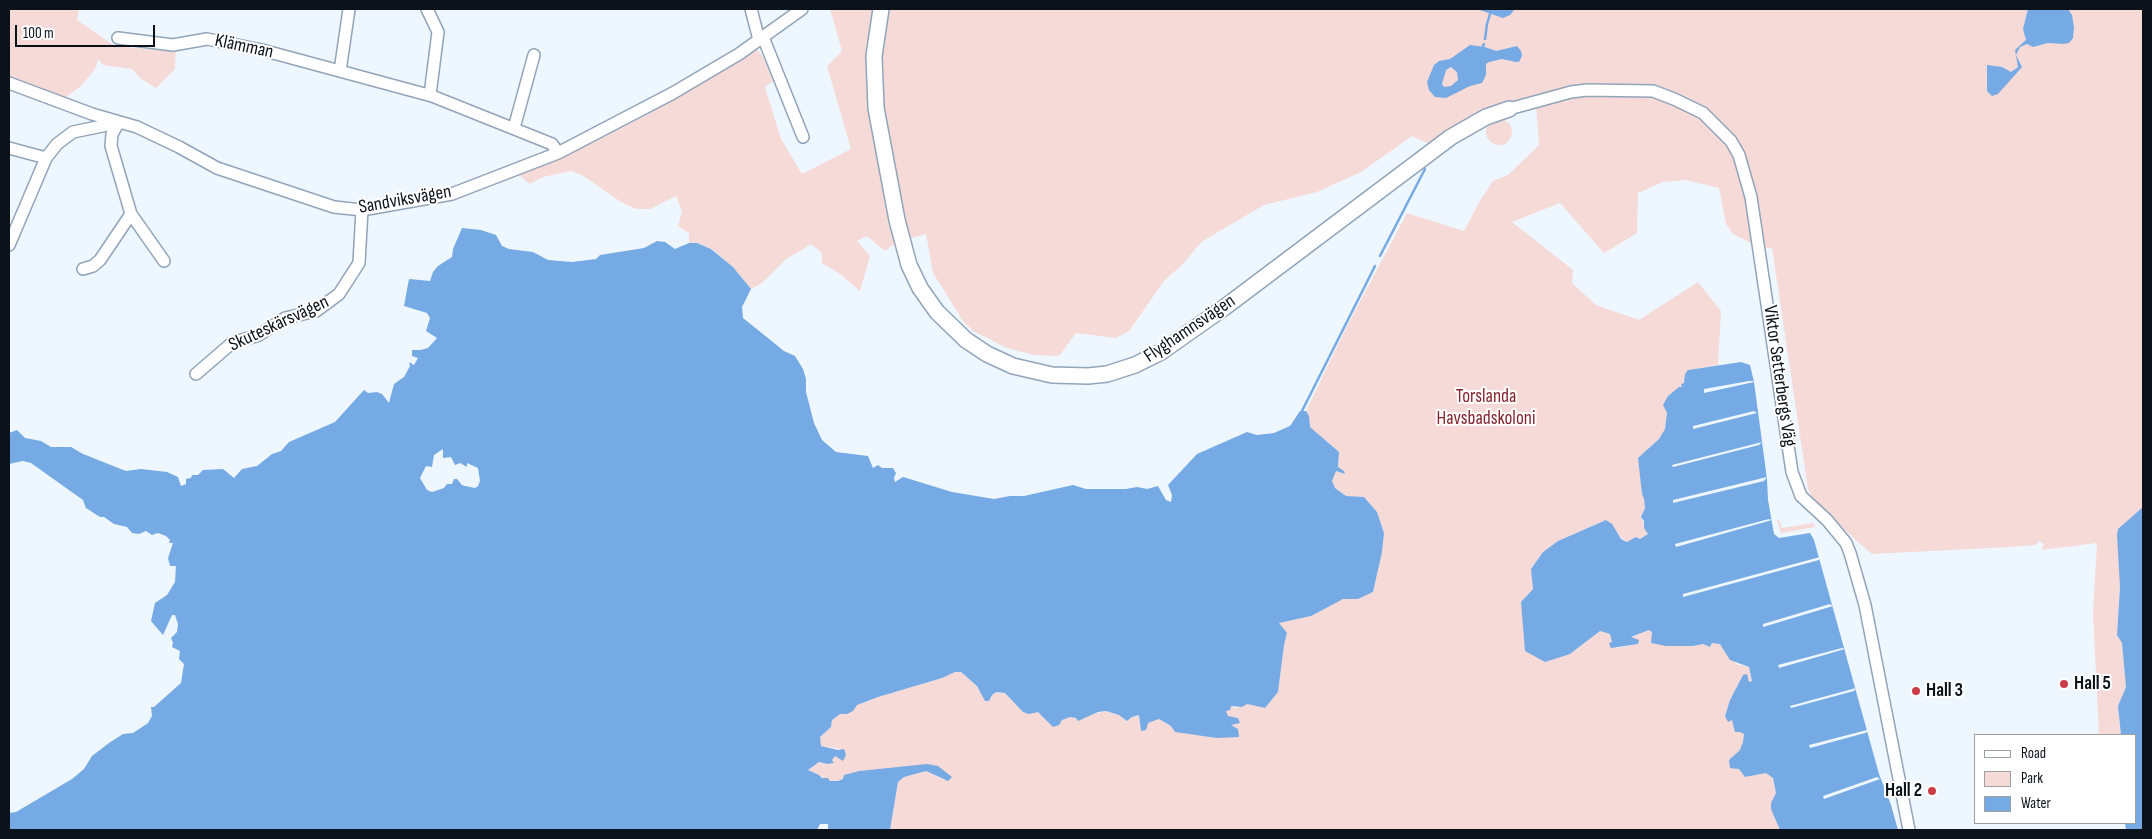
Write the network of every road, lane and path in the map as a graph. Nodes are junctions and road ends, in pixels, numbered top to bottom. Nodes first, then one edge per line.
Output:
1 (349, 9) edge
2 (427, 9) edge
3 (751, 9) edge
4 (802, 9) edge
5 (881, 9) edge
6 (118, 38) dead end
7 (761, 38) junction
8 (534, 55) dead end
9 (340, 71) junction
10 (9, 83) edge
11 (430, 95) junction
12 (1509, 109) joint
13 (119, 122) junction
14 (514, 128) junction
15 (803, 137) dead end
16 (9, 148) edge
17 (558, 153) junction
18 (46, 158) junction
19 (362, 210) junction
20 (132, 214) junction
21 (9, 245) edge
22 (164, 261) dead end
23 (82, 269) dead end
24 (196, 374) dead end
25 (1909, 830) edge

1 - 9 street
2 - 11 street
3 - 7 street
4 - 7 street, Sandviksvägen
5 - 12 street, Flyghamnsvägen
6 - 9 street, Klämman
7 - 15 street
7 - 17 street, Sandviksvägen
8 - 14 street
9 - 11 street, Klämman
10 - 13 street, Sandviksvägen
11 - 14 street, Klämman
12 - 25 street, Viktor Setterbergs Väg
13 - 18 street
13 - 19 street, Sandviksvägen
13 - 20 street
14 - 17 street, Klämman
16 - 18 street
17 - 19 street, Sandviksvägen
18 - 21 street
19 - 24 street, Skuteskärsvägen
20 - 22 street
20 - 23 street

